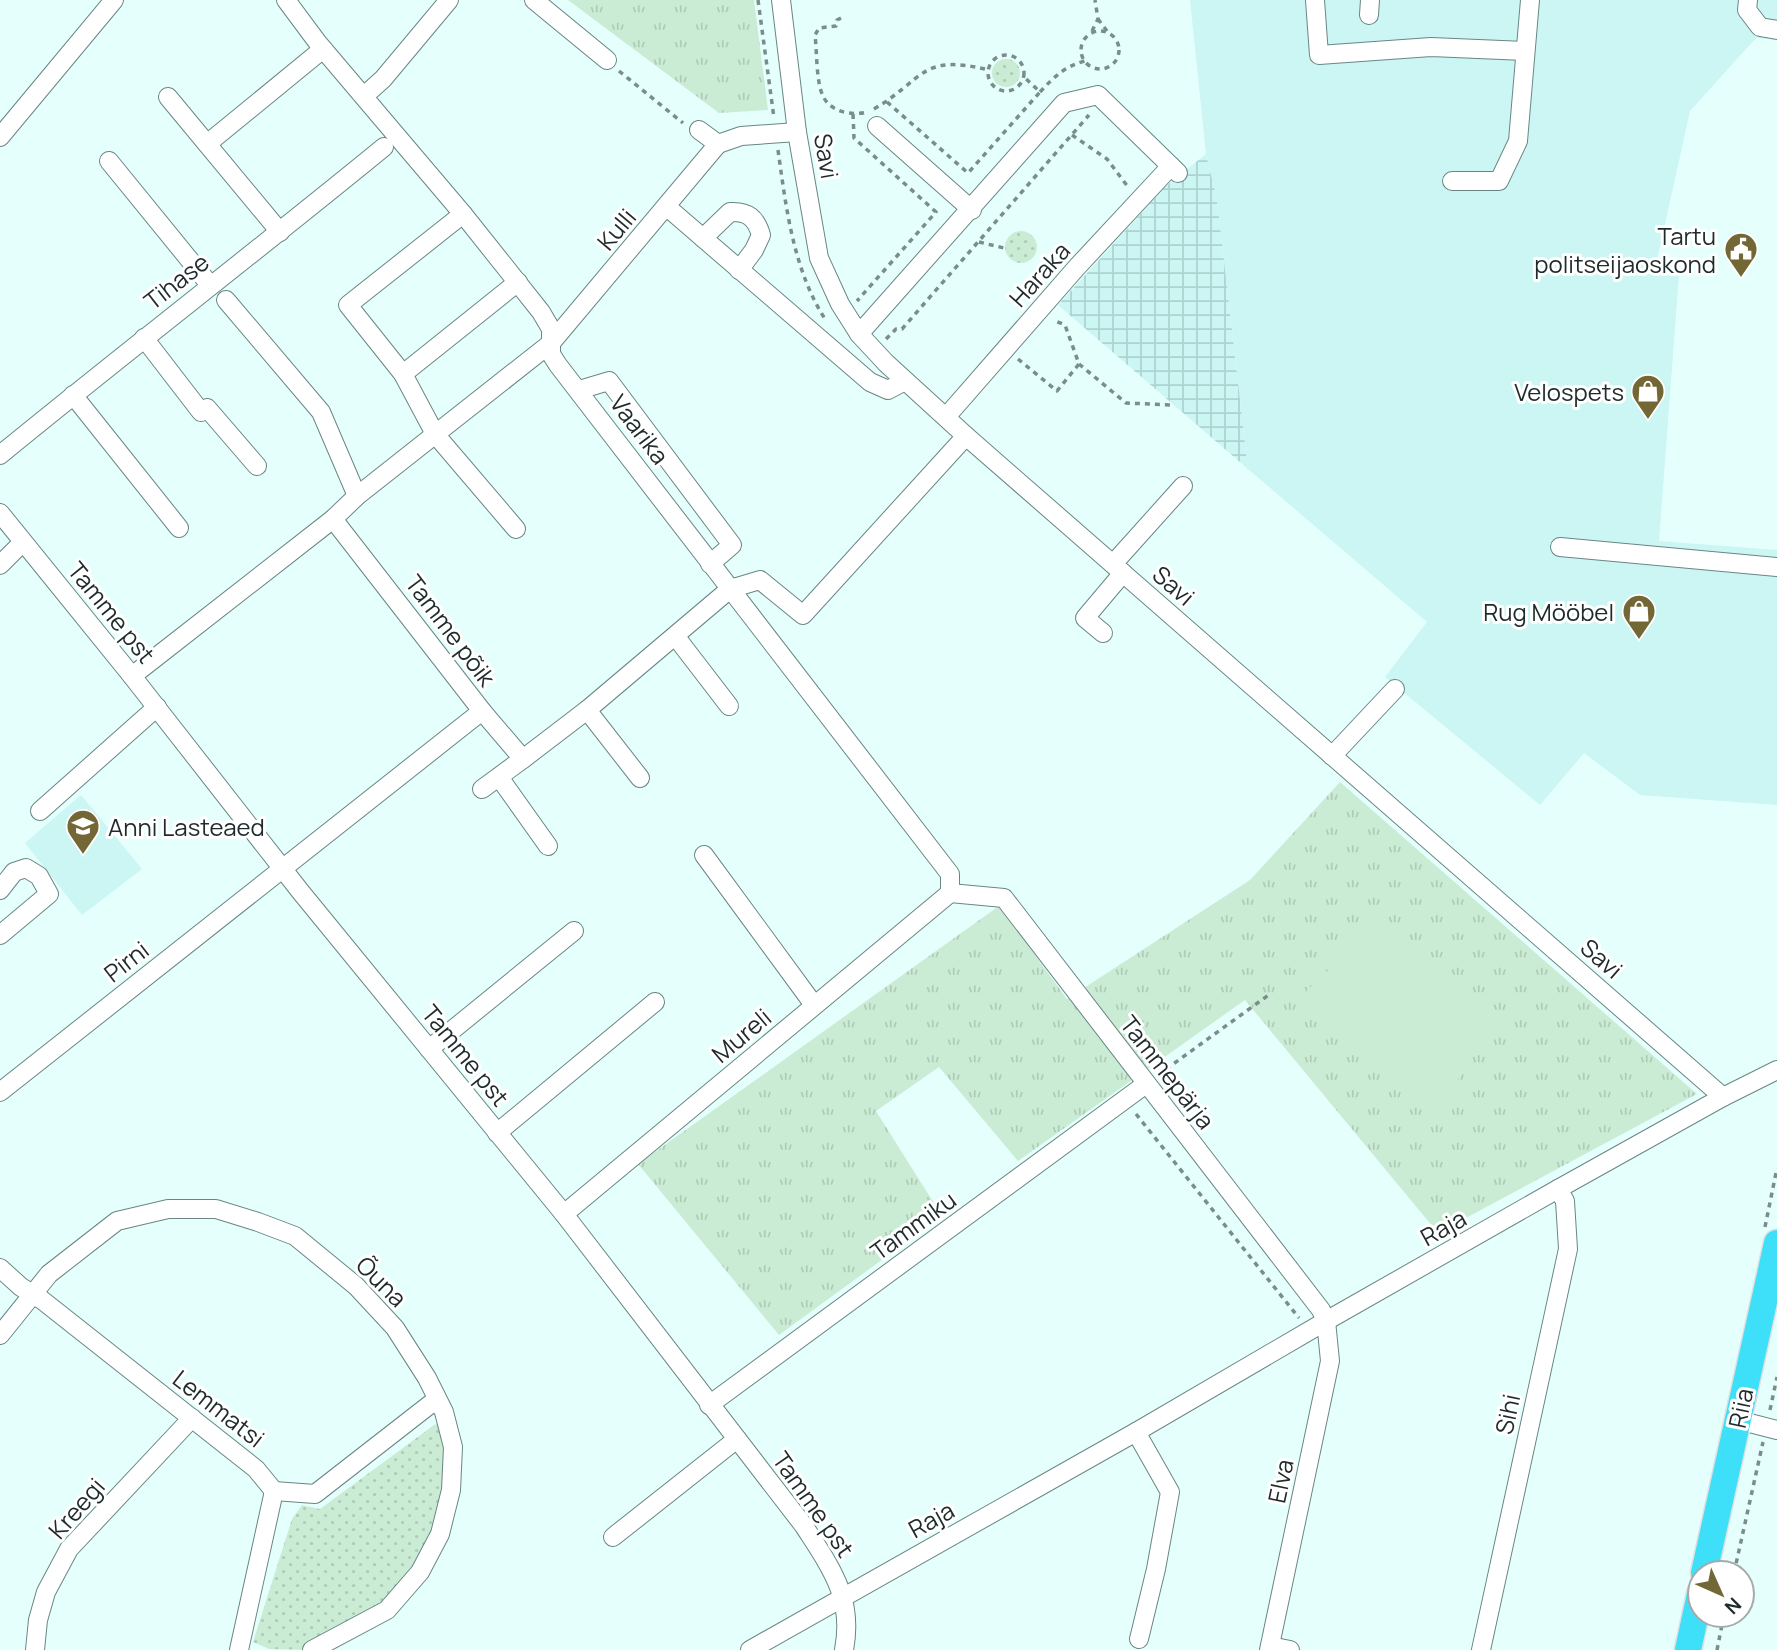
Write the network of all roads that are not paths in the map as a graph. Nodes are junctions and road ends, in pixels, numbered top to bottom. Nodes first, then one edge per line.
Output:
1 (114, 0) edge
2 (286, 0) edge
3 (449, 0) edge
4 (534, 0) edge
5 (780, 0) edge
6 (1315, 0) edge
7 (1530, 0) edge
8 (1748, 0) edge
9 (1777, 30) edge
10 (323, 49) junction
11 (1525, 51) junction
12 (607, 60) road end
13 (364, 96) junction
14 (168, 97) dead end
15 (877, 126) dead end
16 (699, 130) road end
17 (797, 132) junction
18 (0, 137) edge
19 (207, 144) junction
20 (718, 144) junction
21 (384, 147) dead end
22 (109, 161) dead end
23 (1452, 181) dead end
24 (667, 207) junction
25 (972, 210) junction
26 (463, 214) junction
27 (280, 232) junction
28 (703, 238) junction
29 (739, 270) junction
30 (518, 282) junction
31 (210, 285) junction
32 (226, 300) dead end
33 (859, 334) junction
34 (144, 338) junction
35 (551, 343) junction
36 (403, 374) junction
37 (905, 381) junction
38 (579, 390) junction
39 (73, 395) junction
40 (946, 417) junction
41 (435, 434) junction
42 (966, 436) junction
43 (0, 455) edge
44 (257, 466) dead end
45 (1184, 486) dead end
46 (357, 496) junction
47 (0, 513) edge
48 (333, 519) junction
49 (179, 528) dead end
50 (516, 529) dead end
51 (23, 542) junction
52 (1560, 547) dead end
53 (710, 564) junction
54 (0, 565) edge
55 (1777, 567) edge
56 (1118, 569) junction
57 (730, 589) junction
58 (1103, 633) dead end
59 (676, 637) junction
60 (132, 676) junction
61 (1395, 689) dead end
62 (729, 706) dead end
63 (157, 707) junction
64 (482, 710) junction
65 (587, 710) junction
66 (1332, 756) junction
67 (523, 759) junction
68 (499, 777) junction
69 (640, 778) dead end
70 (482, 789) dead end
71 (40, 811) dead end
72 (548, 846) dead end
73 (704, 855) dead end
74 (283, 869) junction
75 (0, 890) edge
76 (950, 893) junction
77 (574, 931) dead end
78 (0, 934) edge
79 (655, 1002) dead end
80 (814, 1005) junction
81 (429, 1049) junction
82 (1777, 1070) edge
83 (1146, 1084) junction
84 (0, 1092) edge
85 (1723, 1097) junction
86 (497, 1133) junction
87 (1559, 1189) junction
88 (564, 1214) junction
89 (1777, 1243) edge
90 (0, 1268) edge
91 (33, 1294) junction
92 (1777, 1315) edge
93 (1326, 1321) junction
94 (0, 1335) edge
95 (437, 1399) junction
96 (709, 1405) junction
97 (192, 1418) junction
98 (1758, 1425) edge
99 (1136, 1432) junction
100 (737, 1439) junction
101 (274, 1491) junction
102 (613, 1537) dead end
103 (1709, 1559) edge
104 (1724, 1559) edge
105 (843, 1598) junction
106 (1692, 1629) edge
107 (1708, 1629) edge
108 (1139, 1639) dead end
109 (1270, 1648) edge
110 (35, 1650) edge
111 (239, 1650) edge
112 (312, 1650) edge
113 (750, 1650) edge
114 (844, 1650) edge
115 (1290, 1650) edge
116 (1481, 1650) edge
117 (1688, 1650) edge
118 (1703, 1650) edge

1 - 18 street
2 - 10 street, Vaarika
3 - 13 street
4 - 12 street
5 - 17 street, Savi
6 - 11 street
7 - 11 street
8 - 9 street
10 - 13 street, Vaarika
10 - 19 street
11 - 23 street
13 - 26 street, Vaarika
14 - 19 street
15 - 25 street
16 - 20 street
17 - 20 street
17 - 33 street, Savi
19 - 27 street
20 - 24 street, Kulli
21 - 27 street, Tihase
22 - 31 street
24 - 28 street
24 - 35 street, Kulli
25 - 33 street
25 - 40 street, Haraka
26 - 30 street, Vaarika
26 - 36 street
27 - 31 street, Tihase
28 - 29 street
28 - 29 street
29 - 37 street
30 - 35 street, Vaarika
30 - 36 street
31 - 34 street, Tihase
32 - 46 street
33 - 37 street, Savi
34 - 39 street, Tihase
34 - 44 street
35 - 38 street, Vaarika
35 - 41 street, Kulli
36 - 41 street
37 - 40 street, Savi
38 - 53 street, Vaarika
38 - 53 street
39 - 43 street, Tihase
39 - 49 street
40 - 42 street, Savi
41 - 46 street, Kulli
41 - 50 street
42 - 56 street, Savi
42 - 57 street
45 - 56 street
46 - 48 street, Kulli
47 - 51 street, Tamme pst
48 - 60 street
48 - 64 street, Tamme põik
51 - 54 street
51 - 60 street, Tamme pst
52 - 55 street
53 - 57 street, Vaarika
56 - 58 street
56 - 66 street, Savi
57 - 59 street
57 - 76 street, Vaarika
59 - 62 street
59 - 65 street
60 - 63 street, Tamme pst
61 - 66 street
63 - 71 street
63 - 74 street, Tamme pst
64 - 67 street, Tamme põik
64 - 74 street, Pirni
65 - 67 street
65 - 69 street
66 - 85 street, Savi
67 - 68 street
68 - 70 street
68 - 72 street
73 - 80 street
74 - 81 street, Tamme pst
74 - 84 street, Pirni
75 - 78 street
76 - 80 street, Mureli
76 - 83 street, Tammepärja
77 - 81 street
79 - 86 street
80 - 88 street, Mureli
81 - 86 street, Tamme pst
82 - 85 street, Raja
83 - 93 street, Tammepärja
83 - 96 street, Tammiku
85 - 87 street, Raja
86 - 88 street, Tamme pst
87 - 93 street, Raja
87 - 116 street, Sihi
88 - 96 street, Tamme pst
89 - 98 highway, Riia
90 - 91 street, Lemmatsi
91 - 94 street, Õuna
91 - 95 street, Õuna
91 - 97 street, Lemmatsi
92 - 98 highway, Riia
93 - 99 street, Raja
93 - 109 street, Elva
95 - 101 street
95 - 112 street, Õuna
96 - 100 street, Tamme pst
97 - 101 street, Lemmatsi
97 - 110 street, Kreegi
98 - 103 highway, Riia
98 - 104 highway, Riia
99 - 105 street, Raja
99 - 108 street
100 - 102 street
100 - 105 street, Tamme pst
101 - 111 street
105 - 113 street, Raja
105 - 114 street, Tamme pst
106 - 117 highway
107 - 118 highway
109 - 115 street

